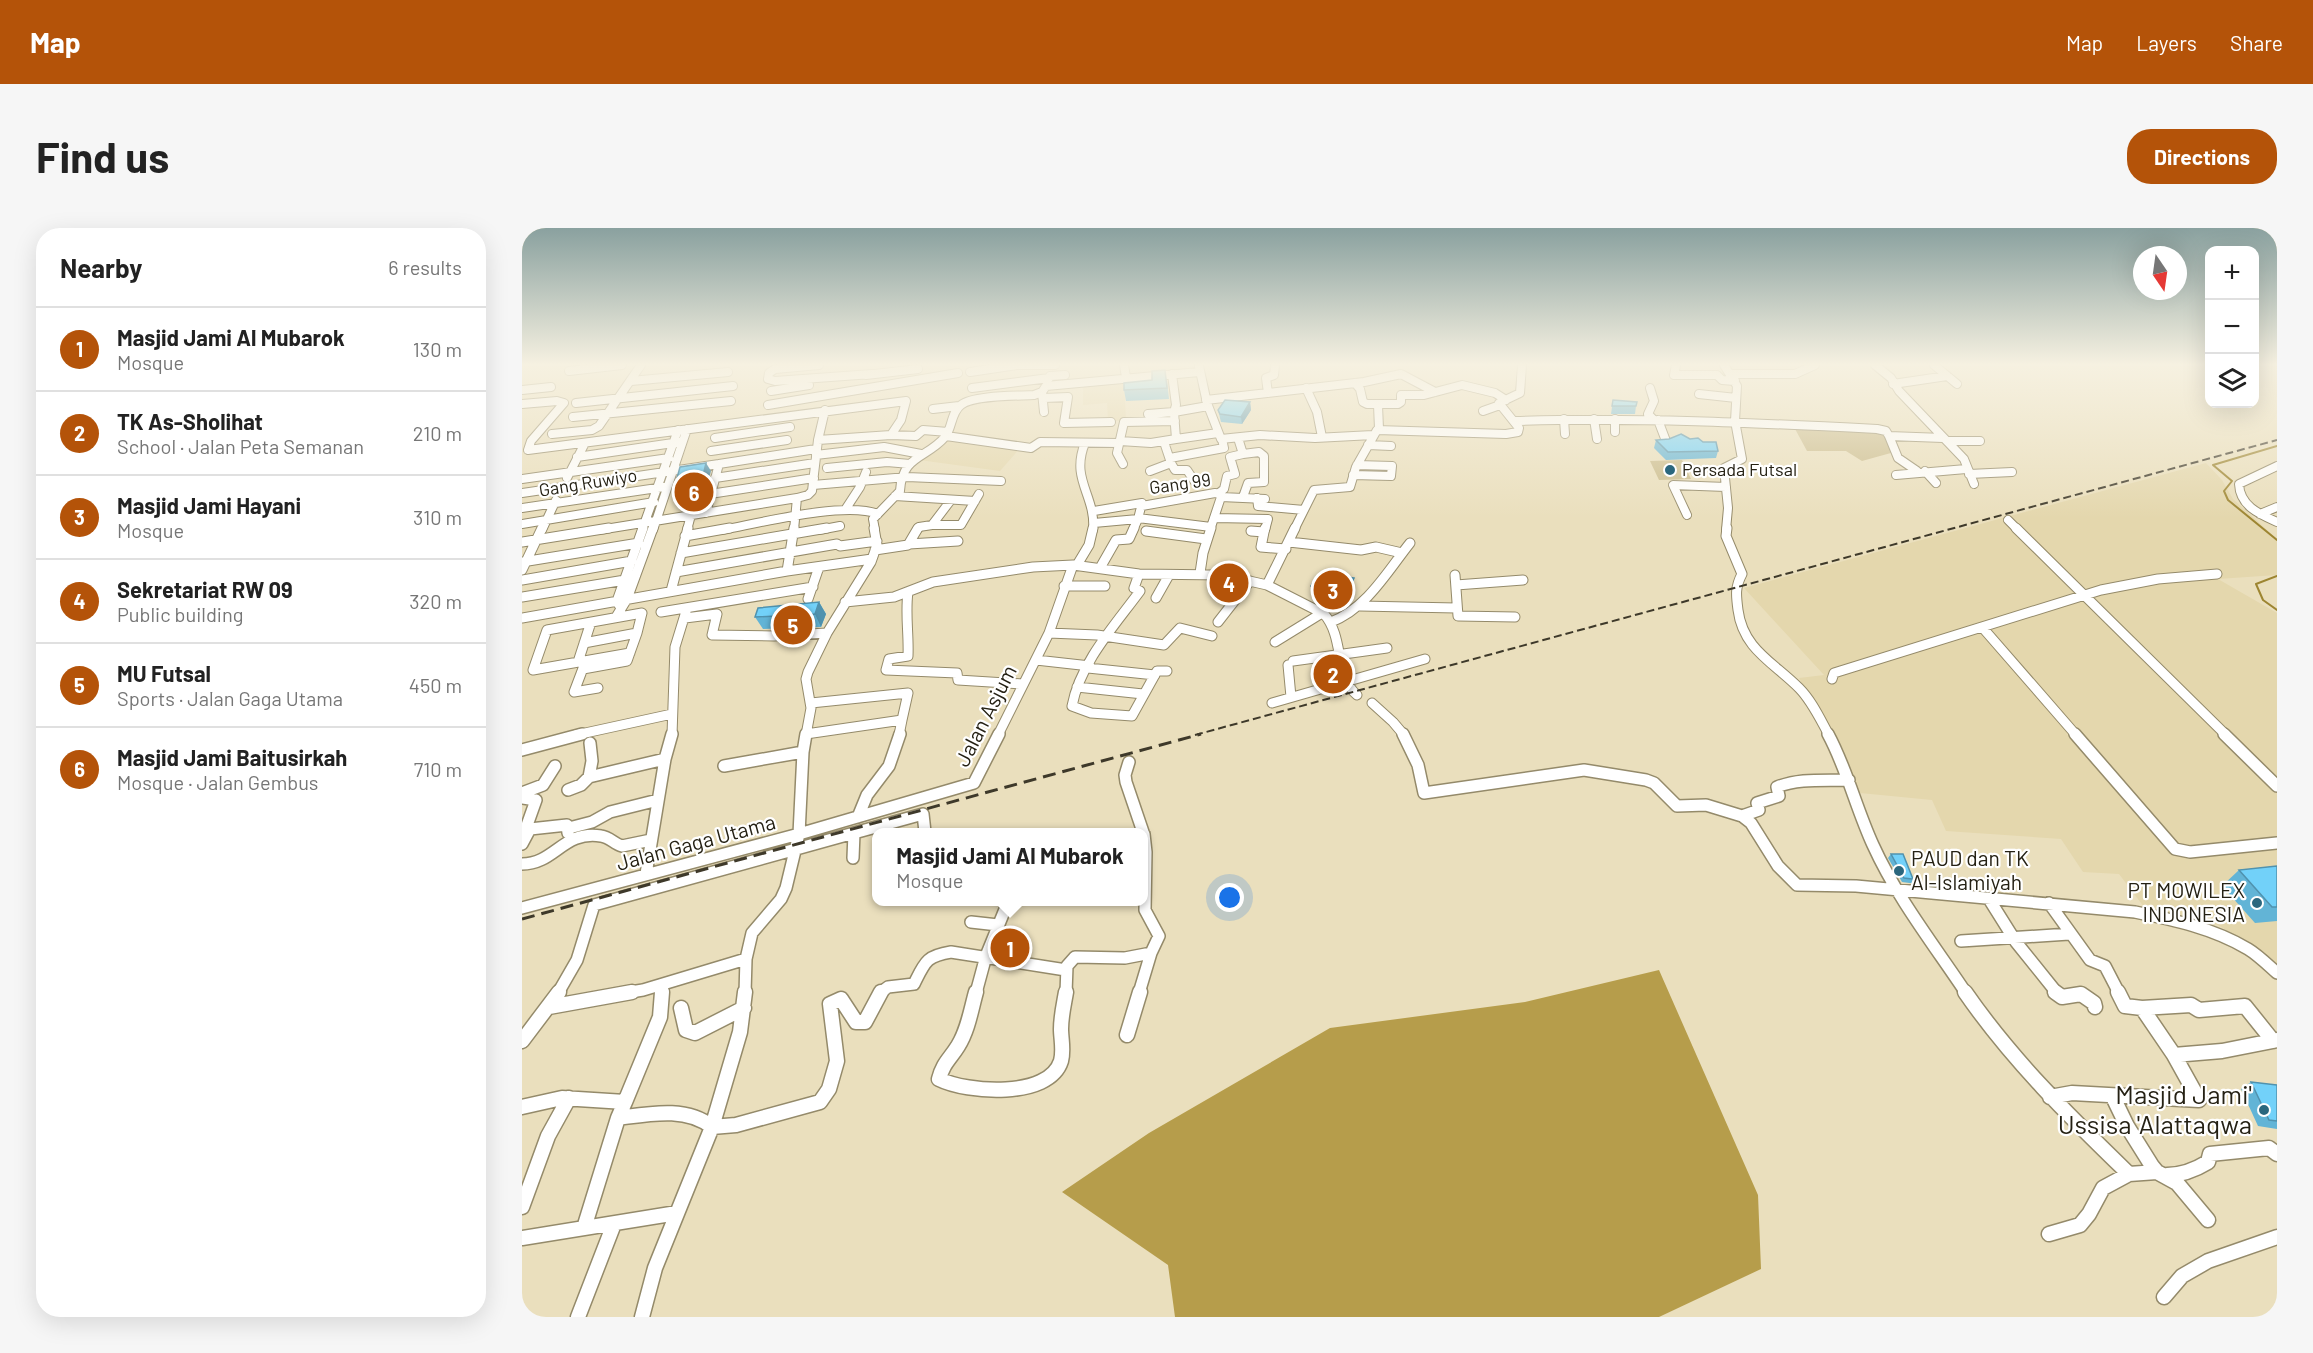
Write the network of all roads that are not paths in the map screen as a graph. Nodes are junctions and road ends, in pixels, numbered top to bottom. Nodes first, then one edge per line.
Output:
1 (553, 416) edge
2 (594, 416) edge
3 (608, 416) edge
4 (781, 416) edge
5 (793, 416) edge
6 (822, 416) edge
7 (902, 416) edge
8 (955, 416) edge
9 (1064, 416) edge
10 (1174, 416) edge
11 (1212, 416) edge
12 (1318, 416) edge
13 (1377, 416) edge
14 (1511, 416) edge
15 (1650, 416) edge
16 (1735, 416) edge
17 (1923, 416) edge
18 (573, 417) dead end
19 (1564, 419) junction
20 (1594, 419) junction
21 (1615, 419) junction
22 (1656, 420) junction
23 (1175, 421) junction
24 (1514, 421) junction
25 (1735, 422) junction
26 (1111, 423) dead end
27 (719, 425) junction
28 (790, 427) junction
29 (683, 429) junction
30 (894, 431) junction
31 (1376, 432) junction
32 (1615, 432) dead end
33 (552, 434) dead end
34 (947, 434) junction
35 (1565, 434) dead end
36 (1220, 436) junction
37 (1889, 436) junction
38 (1322, 437) junction
39 (715, 438) junction
40 (1238, 438) junction
41 (1176, 439) junction
42 (1597, 439) dead end
43 (1945, 439) junction
44 (787, 440) junction
45 (1666, 441) edge
46 (1980, 441) dead end
47 (678, 442) junction
48 (1119, 442) junction
49 (1164, 442) junction
50 (585, 443) junction
51 (1085, 443) junction
52 (1368, 445) junction
53 (1391, 446) dead end
54 (872, 448) junction
55 (711, 451) junction
56 (816, 452) junction
57 (784, 454) junction
58 (921, 454) junction
59 (1243, 454) junction
60 (576, 457) junction
61 (669, 458) junction
62 (1171, 461) junction
63 (718, 464) junction
64 (869, 464) junction
65 (910, 464) junction
66 (1123, 464) dead end
67 (1357, 465) junction
68 (705, 466) junction
69 (2277, 466) edge
70 (827, 468) dead end
71 (673, 471) junction
72 (1150, 471) dead end
73 (1968, 471) junction
74 (569, 472) junction
75 (663, 472) junction
76 (1923, 472) junction
77 (2012, 472) dead end
78 (1896, 474) dead end
79 (902, 475) junction
80 (1353, 475) junction
81 (715, 478) junction
82 (864, 478) junction
83 (522, 479) edge
84 (1001, 481) dead end
85 (813, 482) junction
86 (1195, 482) dead end
87 (1264, 482) junction
88 (1936, 483) dead end
89 (1974, 484) dead end
90 (668, 486) junction
91 (562, 487) junction
92 (659, 487) junction
93 (1726, 487) junction
94 (522, 493) edge
95 (710, 494) junction
96 (1220, 495) junction
97 (895, 496) junction
98 (1243, 497) junction
99 (797, 498) junction
100 (951, 500) junction
101 (1262, 501) junction
102 (654, 502) junction
103 (554, 503) junction
104 (1142, 506) junction
105 (2277, 507) edge
106 (522, 508) edge
107 (845, 510) junction
108 (1304, 510) junction
109 (1094, 511) junction
110 (706, 513) junction
111 (878, 514) junction
112 (2260, 514) junction
113 (691, 515) junction
114 (1687, 515) dead end
115 (795, 517) junction
116 (1138, 518) junction
117 (546, 520) junction
118 (2008, 520) dead end
119 (657, 521) junction
120 (647, 522) junction
121 (1212, 522) junction
122 (2277, 522) edge
123 (1094, 523) junction
124 (522, 524) edge
125 (932, 525) junction
126 (840, 526) dead end
127 (1146, 531) dead end
128 (1251, 531) dead end
129 (1264, 532) junction
130 (794, 534) junction
131 (685, 536) junction
132 (537, 539) junction
133 (1206, 539) junction
134 (958, 541) dead end
135 (522, 542) edge
136 (1410, 543) dead end
137 (909, 544) junction
138 (1288, 545) junction
139 (641, 546) junction
140 (875, 550) junction
141 (791, 552) junction
142 (681, 553) junction
143 (1402, 553) junction
144 (632, 561) junction
145 (523, 565) edge
146 (1075, 565) junction
147 (819, 567) junction
148 (1100, 568) junction
149 (787, 571) junction
150 (676, 572) junction
151 (1200, 573) junction
152 (1139, 574) junction
153 (1169, 574) junction
154 (2217, 574) dead end
155 (522, 580) edge
156 (625, 580) junction
157 (1523, 580) dead end
158 (726, 581) junction
159 (1250, 581) junction
160 (1267, 585) junction
161 (1064, 586) junction
162 (1105, 586) dead end
163 (813, 587) junction
164 (671, 591) junction
165 (908, 592) junction
166 (2084, 595) junction
167 (522, 597) edge
168 (808, 598) dead end
169 (1156, 598) dead end
170 (622, 600) junction
171 (845, 602) junction
172 (720, 603) junction
173 (1360, 606) junction
174 (1456, 608) junction
175 (661, 612) dead end
176 (686, 613) junction
177 (1322, 613) junction
178 (616, 617) junction
179 (1515, 617) dead end
180 (522, 618) edge
181 (591, 622) junction
182 (1218, 622) dead end
183 (1331, 622) junction
184 (1982, 627) junction
185 (637, 633) junction
186 (827, 633) junction
187 (1049, 633) junction
188 (1107, 636) junction
189 (1212, 636) dead end
190 (1275, 642) dead end
191 (584, 643) junction
192 (1387, 648) dead end
193 (1339, 654) junction
194 (1425, 659) dead end
195 (1036, 660) junction
196 (582, 664) junction
197 (1089, 667) junction
198 (1167, 670) dead end
199 (912, 671) junction
200 (1155, 675) junction
201 (1832, 679) dead end
202 (1346, 680) junction
203 (1023, 684) junction
204 (1077, 687) junction
205 (598, 688) dead end
206 (908, 693) junction
207 (1143, 694) junction
208 (1357, 695) dead end
209 (1291, 697) junction
210 (811, 703) junction
211 (1272, 703) dead end
212 (1372, 703) dead end
213 (672, 714) junction
214 (902, 720) junction
215 (806, 734) junction
216 (590, 743) dead end
217 (522, 750) edge
218 (803, 752) junction
219 (664, 759) junction
220 (1129, 762) dead end
221 (555, 766) dead end
222 (724, 766) dead end
223 (589, 777) junction
224 (1849, 780) junction
225 (2277, 786) edge
226 (568, 790) dead end
227 (522, 793) edge
228 (522, 798) edge
229 (658, 800) junction
230 (1742, 816) junction
231 (858, 817) junction
232 (569, 828) junction
233 (872, 828) edge
234 (872, 828) edge
235 (925, 828) edge
236 (1141, 828) edge
237 (530, 829) junction
238 (854, 833) junction
239 (799, 834) junction
240 (651, 840) junction
241 (566, 842) junction
242 (2277, 843) edge
243 (522, 844) edge
244 (797, 848) junction
245 (853, 858) dead end
246 (522, 864) edge
247 (646, 874) junction
248 (1896, 890) junction
249 (1989, 899) junction
250 (2049, 903) junction
251 (1006, 906) edge
252 (1144, 906) edge
253 (522, 908) edge
254 (971, 922) dead end
255 (998, 925) junction
256 (2069, 934) junction
257 (2013, 937) junction
258 (1961, 941) dead end
259 (1151, 953) junction
260 (986, 956) junction
261 (746, 959) junction
262 (1065, 970) junction
263 (2277, 973) edge
264 (663, 985) junction
265 (549, 1007) junction
266 (2095, 1007) dead end
267 (681, 1008) dead end
268 (744, 1008) junction
269 (2142, 1008) junction
270 (1127, 1035) dead end
271 (2275, 1040) edge
272 (522, 1041) edge
273 (2174, 1055) junction
274 (2050, 1097) junction
275 (2113, 1097) junction
276 (569, 1098) junction
277 (625, 1102) junction
278 (522, 1107) edge
279 (618, 1118) junction
280 (712, 1127) junction
281 (2277, 1154) edge
282 (2129, 1174) junction
283 (2161, 1174) junction
284 (522, 1207) edge
285 (677, 1213) junction
286 (2208, 1220) dead end
287 (614, 1224) junction
288 (584, 1228) junction
289 (2049, 1234) dead end
290 (2277, 1237) edge
291 (522, 1238) edge
292 (2164, 1297) dead end
293 (578, 1317) edge
294 (642, 1317) edge

1 - 50 street
2 - 18 street
3 - 33 street
4 - 27 street
5 - 28 street
6 - 56 street
7 - 30 street
8 - 34 street
9 - 26 street
10 - 23 street
11 - 36 street
12 - 38 street
13 - 31 street
14 - 24 street
15 - 22 street
16 - 25 street
17 - 43 street
19 - 20 street
19 - 24 street
19 - 35 street
20 - 21 street
20 - 42 street
21 - 22 street
21 - 32 street
22 - 25 street
22 - 45 street
23 - 41 street
23 - 48 street
24 - 31 street
25 - 37 street
25 - 93 street
27 - 29 street
27 - 39 street
28 - 39 street
28 - 44 street
29 - 47 street
29 - 50 street
30 - 34 street
30 - 56 street
31 - 38 street
31 - 52 street
34 - 51 street
34 - 58 street
36 - 40 street
36 - 41 street
36 - 62 street
37 - 43 street
37 - 76 street
38 - 40 street
39 - 55 street
40 - 59 street
41 - 49 street
43 - 46 street
43 - 73 street
44 - 55 street
44 - 57 street
47 - 60 street
47 - 61 street
47 - 71 street
48 - 49 street
48 - 51 street
48 - 66 street
49 - 62 street
50 - 60 street
51 - 109 street
52 - 53 street
52 - 67 street
54 - 56 street
54 - 58 street
54 - 64 street
55 - 68 street
56 - 57 street
56 - 81 street
56 - 85 street
57 - 63 street
58 - 65 street
59 - 87 street
59 - 96 street
60 - 74 street
61 - 74 street
61 - 75 street
62 - 72 street
62 - 86 street
63 - 68 street
63 - 81 street
64 - 65 street
64 - 70 street
64 - 82 street
65 - 79 street
67 - 80 street
67 - 80 street
68 - 71 street
69 - 112 street
71 - 75 street
71 - 90 street
73 - 76 street
73 - 77 street
73 - 89 street
74 - 83 street
74 - 91 street
75 - 91 street
75 - 92 street
76 - 78 street
76 - 88 street
79 - 82 street
79 - 84 street
79 - 97 street
80 - 108 street
81 - 95 street
82 - 85 street
82 - 107 street
85 - 95 street
85 - 99 street
87 - 98 street
87 - 101 street
90 - 92 street, Gang Ruwiyo
90 - 119 street
91 - 94 street
91 - 103 street
92 - 102 street
92 - 103 street, Gang Ruwiyo
93 - 114 street
93 - 224 street
95 - 110 street
96 - 98 street, Gang 99
96 - 104 street, Gang 99
96 - 121 street
97 - 100 street
97 - 111 street
98 - 101 street, Gang 99
99 - 110 street
99 - 115 street
100 - 125 street
100 - 125 street
101 - 108 street, Gang 99
102 - 117 street
102 - 120 street
103 - 106 street, Gang Ruwiyo
103 - 117 street
104 - 109 street, Gang 99
104 - 116 street
105 - 112 street
107 - 111 street
107 - 115 street
108 - 138 street
109 - 123 street, Jalan Asjum
110 - 113 street
111 - 140 street
112 - 122 street
113 - 119 street
113 - 131 street
115 - 130 street
115 - 131 street
116 - 121 street, Gang 99
116 - 123 street, Gang 99
116 - 148 street
117 - 124 street
117 - 132 street
118 - 166 street
119 - 120 street
119 - 139 street
120 - 132 street
120 - 139 street
121 - 129 street, Gang 99
121 - 133 street
123 - 146 street, Jalan Asjum
125 - 137 street
126 - 130 street
127 - 133 street
128 - 129 street
129 - 138 street
130 - 141 street
130 - 142 street
131 - 142 street
132 - 135 street
132 - 145 street
133 - 151 street
134 - 137 street
136 - 143 street
137 - 140 street
138 - 143 street
138 - 160 street
139 - 144 street
139 - 145 street
139 - 170 street
140 - 141 street
140 - 147 street
140 - 171 street, Jalan Gaga Utama
141 - 149 street
141 - 150 street
142 - 150 street
143 - 173 street
144 - 155 street
144 - 156 street
146 - 148 street
146 - 161 street, Jalan Asjum
146 - 165 street
147 - 149 street
147 - 163 street
148 - 152 street
149 - 158 street
150 - 164 street
151 - 153 street
151 - 159 street
152 - 153 street
152 - 188 street
153 - 169 street
154 - 166 street
156 - 167 street
156 - 170 street
157 - 174 street
158 - 164 street
158 - 172 street
159 - 160 street
159 - 182 street
160 - 177 street
161 - 162 street
161 - 187 street, Jalan Asjum
163 - 168 street
163 - 172 street
164 - 170 street
165 - 171 street
165 - 199 street
166 - 184 street
166 - 225 street
170 - 178 street
170 - 180 street
171 - 186 street, Jalan Gaga Utama
172 - 176 street
173 - 174 street
173 - 183 street
174 - 179 street
175 - 176 street
176 - 186 street
176 - 213 street
177 - 183 street
177 - 190 street
178 - 181 street
178 - 185 street
181 - 191 street
181 - 196 street
183 - 193 street
184 - 201 street
184 - 242 street
185 - 191 street
185 - 196 street
186 - 210 street, Jalan Gaga Utama
187 - 188 street
187 - 195 street, Jalan Asjum
188 - 189 street
188 - 197 street
191 - 196 street
192 - 193 street
193 - 202 street
193 - 209 street
194 - 202 street
195 - 197 street
195 - 203 street, Jalan Asjum
196 - 205 street
197 - 200 street
197 - 204 street
198 - 200 street
199 - 203 street
199 - 206 street
200 - 207 street
202 - 208 street
202 - 209 street
203 - 231 street, Jalan Asjum
204 - 207 street
204 - 207 street
206 - 210 street
206 - 214 street
209 - 211 street
210 - 215 street, Jalan Gaga Utama
212 - 230 street
213 - 217 street
213 - 219 street
214 - 215 street
214 - 231 street
215 - 218 street, Jalan Gaga Utama
216 - 223 street
218 - 222 street
218 - 239 street, Jalan Gaga Utama
219 - 223 street
219 - 229 street
220 - 236 street
221 - 227 street
223 - 226 street
224 - 230 street
224 - 248 street
228 - 237 street
229 - 232 street
229 - 240 street
230 - 248 street
231 - 239 street, Jalan Asjum
232 - 237 street
232 - 241 street
233 - 235 street
234 - 238 street
237 - 243 street
238 - 244 street
238 - 245 street
239 - 244 street
239 - 247 street, Jalan Gaga Utama
240 - 241 street
240 - 247 street
241 - 246 street
244 - 261 street
244 - 265 street
247 - 253 street, Jalan Gaga Utama
248 - 249 street
248 - 274 street
249 - 250 street
249 - 257 street
250 - 256 street
250 - 263 street
251 - 255 street
252 - 259 street
254 - 255 street
255 - 260 street
256 - 257 street
256 - 269 street
257 - 258 street
257 - 266 street
259 - 262 street
259 - 270 street
260 - 262 street
260 - 262 street
260 - 280 street
261 - 264 street
261 - 268 street
264 - 265 street
264 - 277 street
265 - 272 street
267 - 268 street
268 - 280 street
269 - 271 street
269 - 273 street
271 - 273 street
273 - 275 street
274 - 275 street
274 - 282 street
275 - 283 street
276 - 277 street
276 - 278 street
276 - 284 street
277 - 279 street
279 - 280 street
279 - 288 street
280 - 285 street
281 - 283 street
282 - 283 street
282 - 289 street
283 - 286 street
285 - 287 street
285 - 294 street
287 - 288 street
287 - 293 street
288 - 291 street
290 - 292 street

